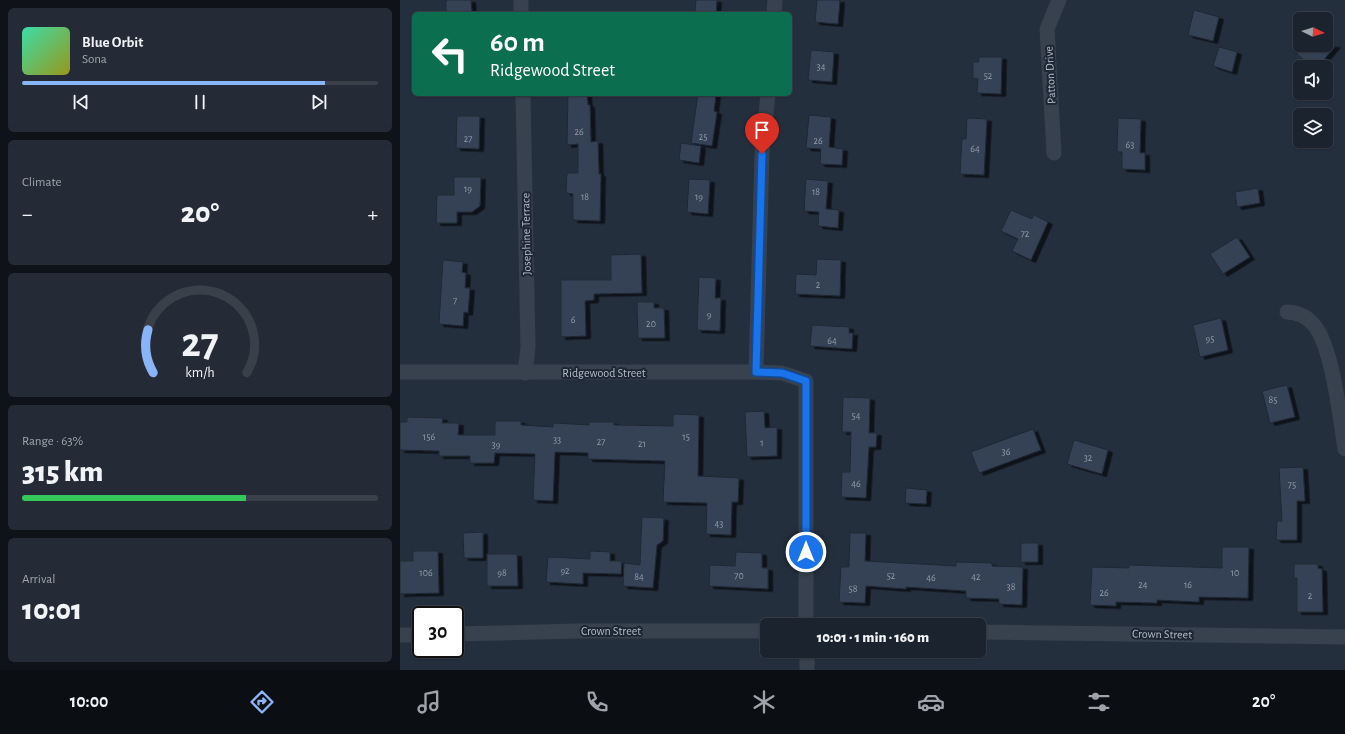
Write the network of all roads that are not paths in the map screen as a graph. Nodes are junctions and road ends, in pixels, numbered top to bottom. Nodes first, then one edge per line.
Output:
1 (521, 0) edge
2 (775, 0) edge
3 (1059, 0) edge
4 (521, 12) edge
5 (774, 12) edge
6 (523, 96) edge
7 (768, 96) edge
8 (1054, 153) dead end
9 (1287, 312) dead end
10 (400, 372) edge
11 (756, 372) junction
12 (525, 373) junction
13 (1345, 449) edge
14 (806, 618) edge
15 (760, 631) edge
16 (986, 632) edge
17 (412, 634) edge
18 (464, 634) edge
19 (400, 635) edge
20 (1345, 637) edge
21 (807, 658) edge
22 (807, 670) edge

1 - 4 street
2 - 5 street
3 - 8 street, Patton Drive
6 - 12 street, Josephine Terrace
7 - 11 street
9 - 13 street
10 - 12 street, Ridgewood Street
11 - 12 street, Ridgewood Street
11 - 14 street, Ridgewood Street
15 - 18 street, Crown Street
16 - 20 street, Crown Street
17 - 19 street
21 - 22 street

